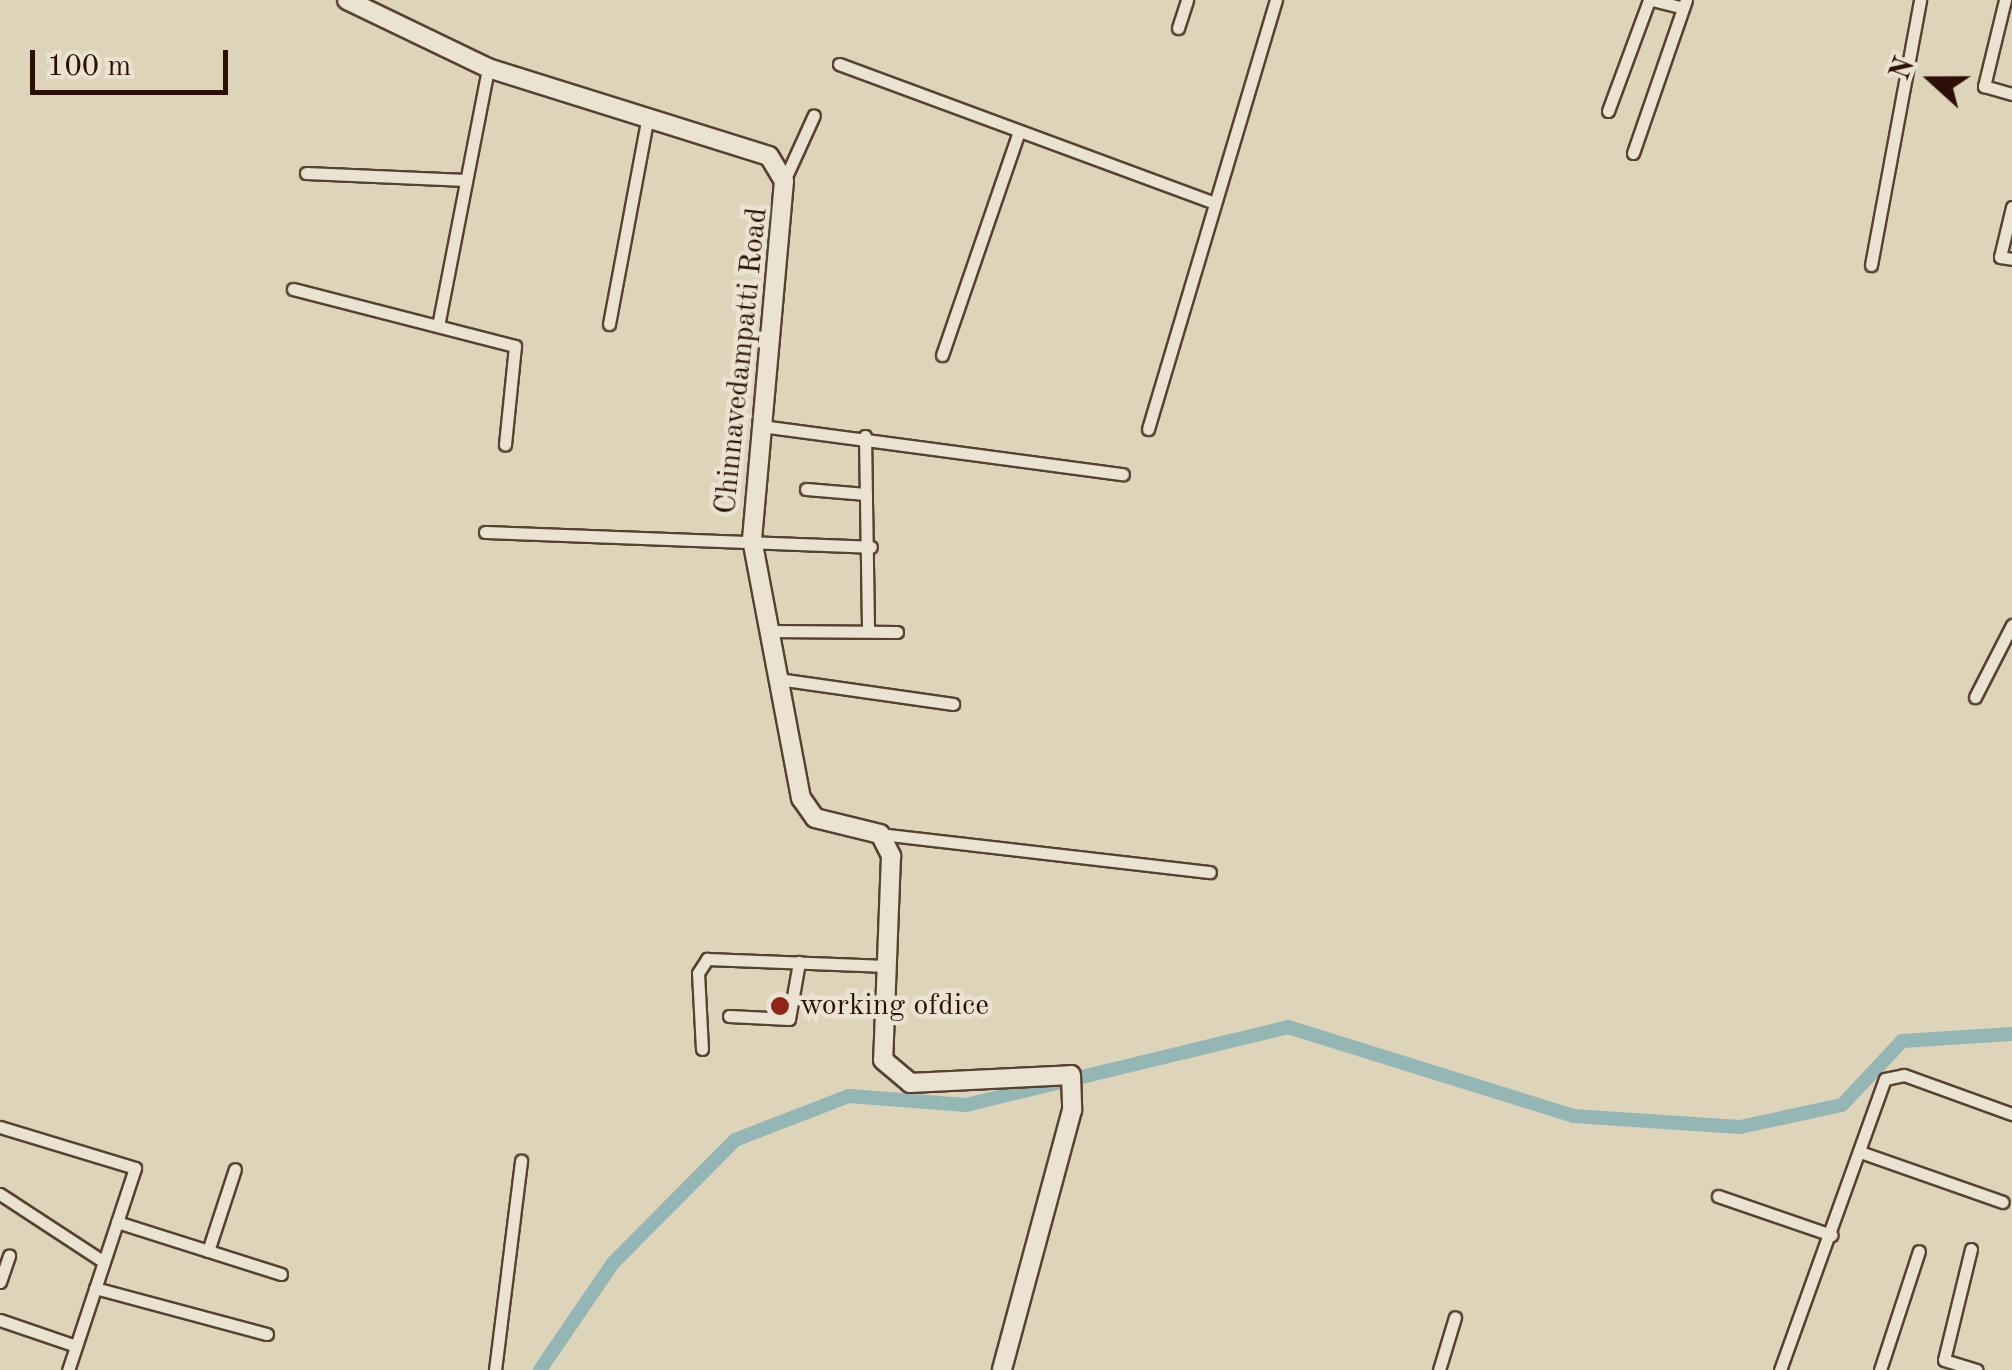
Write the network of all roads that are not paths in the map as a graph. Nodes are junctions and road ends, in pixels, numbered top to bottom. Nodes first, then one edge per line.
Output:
1 (346, 0) edge
2 (1187, 0) edge
3 (1276, 0) edge
4 (1651, 0) edge
5 (1920, 0) edge
6 (2005, 0) edge
7 (1684, 4) edge
8 (1178, 28) dead end
9 (839, 64) dead end
10 (488, 68) junction
11 (2012, 94) edge
12 (1608, 111) dead end
13 (648, 115) junction
14 (814, 115) dead end
15 (1019, 131) junction
16 (1633, 153) dead end
17 (306, 173) dead end
18 (466, 180) junction
19 (784, 180) junction
20 (1216, 204) junction
21 (2012, 207) edge
22 (2012, 259) edge
23 (1871, 265) dead end
24 (293, 289) dead end
25 (609, 324) dead end
26 (438, 326) junction
27 (942, 355) dead end
28 (761, 426) junction
29 (1148, 429) dead end
30 (865, 436) junction
31 (505, 444) dead end
32 (1123, 474) dead end
33 (806, 488) dead end
34 (866, 494) junction
35 (485, 532) dead end
36 (752, 539) junction
37 (871, 548) junction
38 (2012, 625) edge
39 (868, 630) junction
40 (769, 631) junction
41 (897, 632) dead end
42 (778, 679) junction
43 (1975, 697) dead end
44 (953, 704) dead end
45 (880, 834) junction
46 (1210, 872) dead end
47 (799, 962) junction
48 (887, 966) junction
49 (729, 1016) dead end
50 (702, 1048) dead end
51 (2012, 1114) edge
52 (0, 1127) edge
53 (1860, 1152) junction
54 (521, 1161) dead end
55 (235, 1169) dead end
56 (0, 1194) edge
57 (1718, 1196) dead end
58 (2003, 1202) dead end
59 (117, 1222) junction
60 (1831, 1235) junction
61 (1971, 1249) dead end
62 (208, 1251) junction
63 (1919, 1252) dead end
64 (9, 1256) dead end
65 (104, 1262) junction
66 (281, 1274) dead end
67 (0, 1282) edge
68 (96, 1288) junction
69 (1455, 1317) dead end
70 (0, 1320) edge
71 (267, 1334) dead end
72 (76, 1346) junction
73 (68, 1370) edge
74 (495, 1370) edge
75 (1002, 1370) edge
76 (1439, 1370) edge
77 (1780, 1370) edge
78 (1880, 1370) edge
79 (1976, 1370) edge

1 - 10 street, Chinnavedampatti Road
2 - 8 street
3 - 20 street
4 - 7 street
4 - 12 street
5 - 23 street
6 - 11 street
7 - 16 street
9 - 15 street
10 - 13 street, Chinnavedampatti Road
10 - 18 street
13 - 19 street, Chinnavedampatti Road
13 - 25 street
14 - 19 street
15 - 20 street
15 - 27 street
17 - 18 street
18 - 26 street
19 - 28 street, Chinnavedampatti Road
20 - 29 street
21 - 22 street
24 - 26 street
26 - 31 street
28 - 30 street
28 - 36 street, Chinnavedampatti Road
30 - 32 street
30 - 34 street
33 - 34 street
34 - 37 street
35 - 36 street
36 - 37 street
36 - 40 street, Chinnavedampatti Road
37 - 39 street
38 - 43 street
39 - 40 street
39 - 41 street
40 - 42 street, Chinnavedampatti Road
42 - 44 street
42 - 45 street, Chinnavedampatti Road
45 - 46 street
45 - 48 street
47 - 48 street
47 - 49 street
47 - 50 street
48 - 75 street
51 - 53 street
52 - 59 street
53 - 58 street
53 - 60 street
54 - 74 street
55 - 62 street
56 - 65 street
57 - 60 street
59 - 62 street
59 - 65 street
60 - 77 street
61 - 79 street
62 - 66 street
63 - 78 street
64 - 67 street
65 - 68 street
68 - 71 street
68 - 72 street
69 - 76 street
70 - 72 street
72 - 73 street

